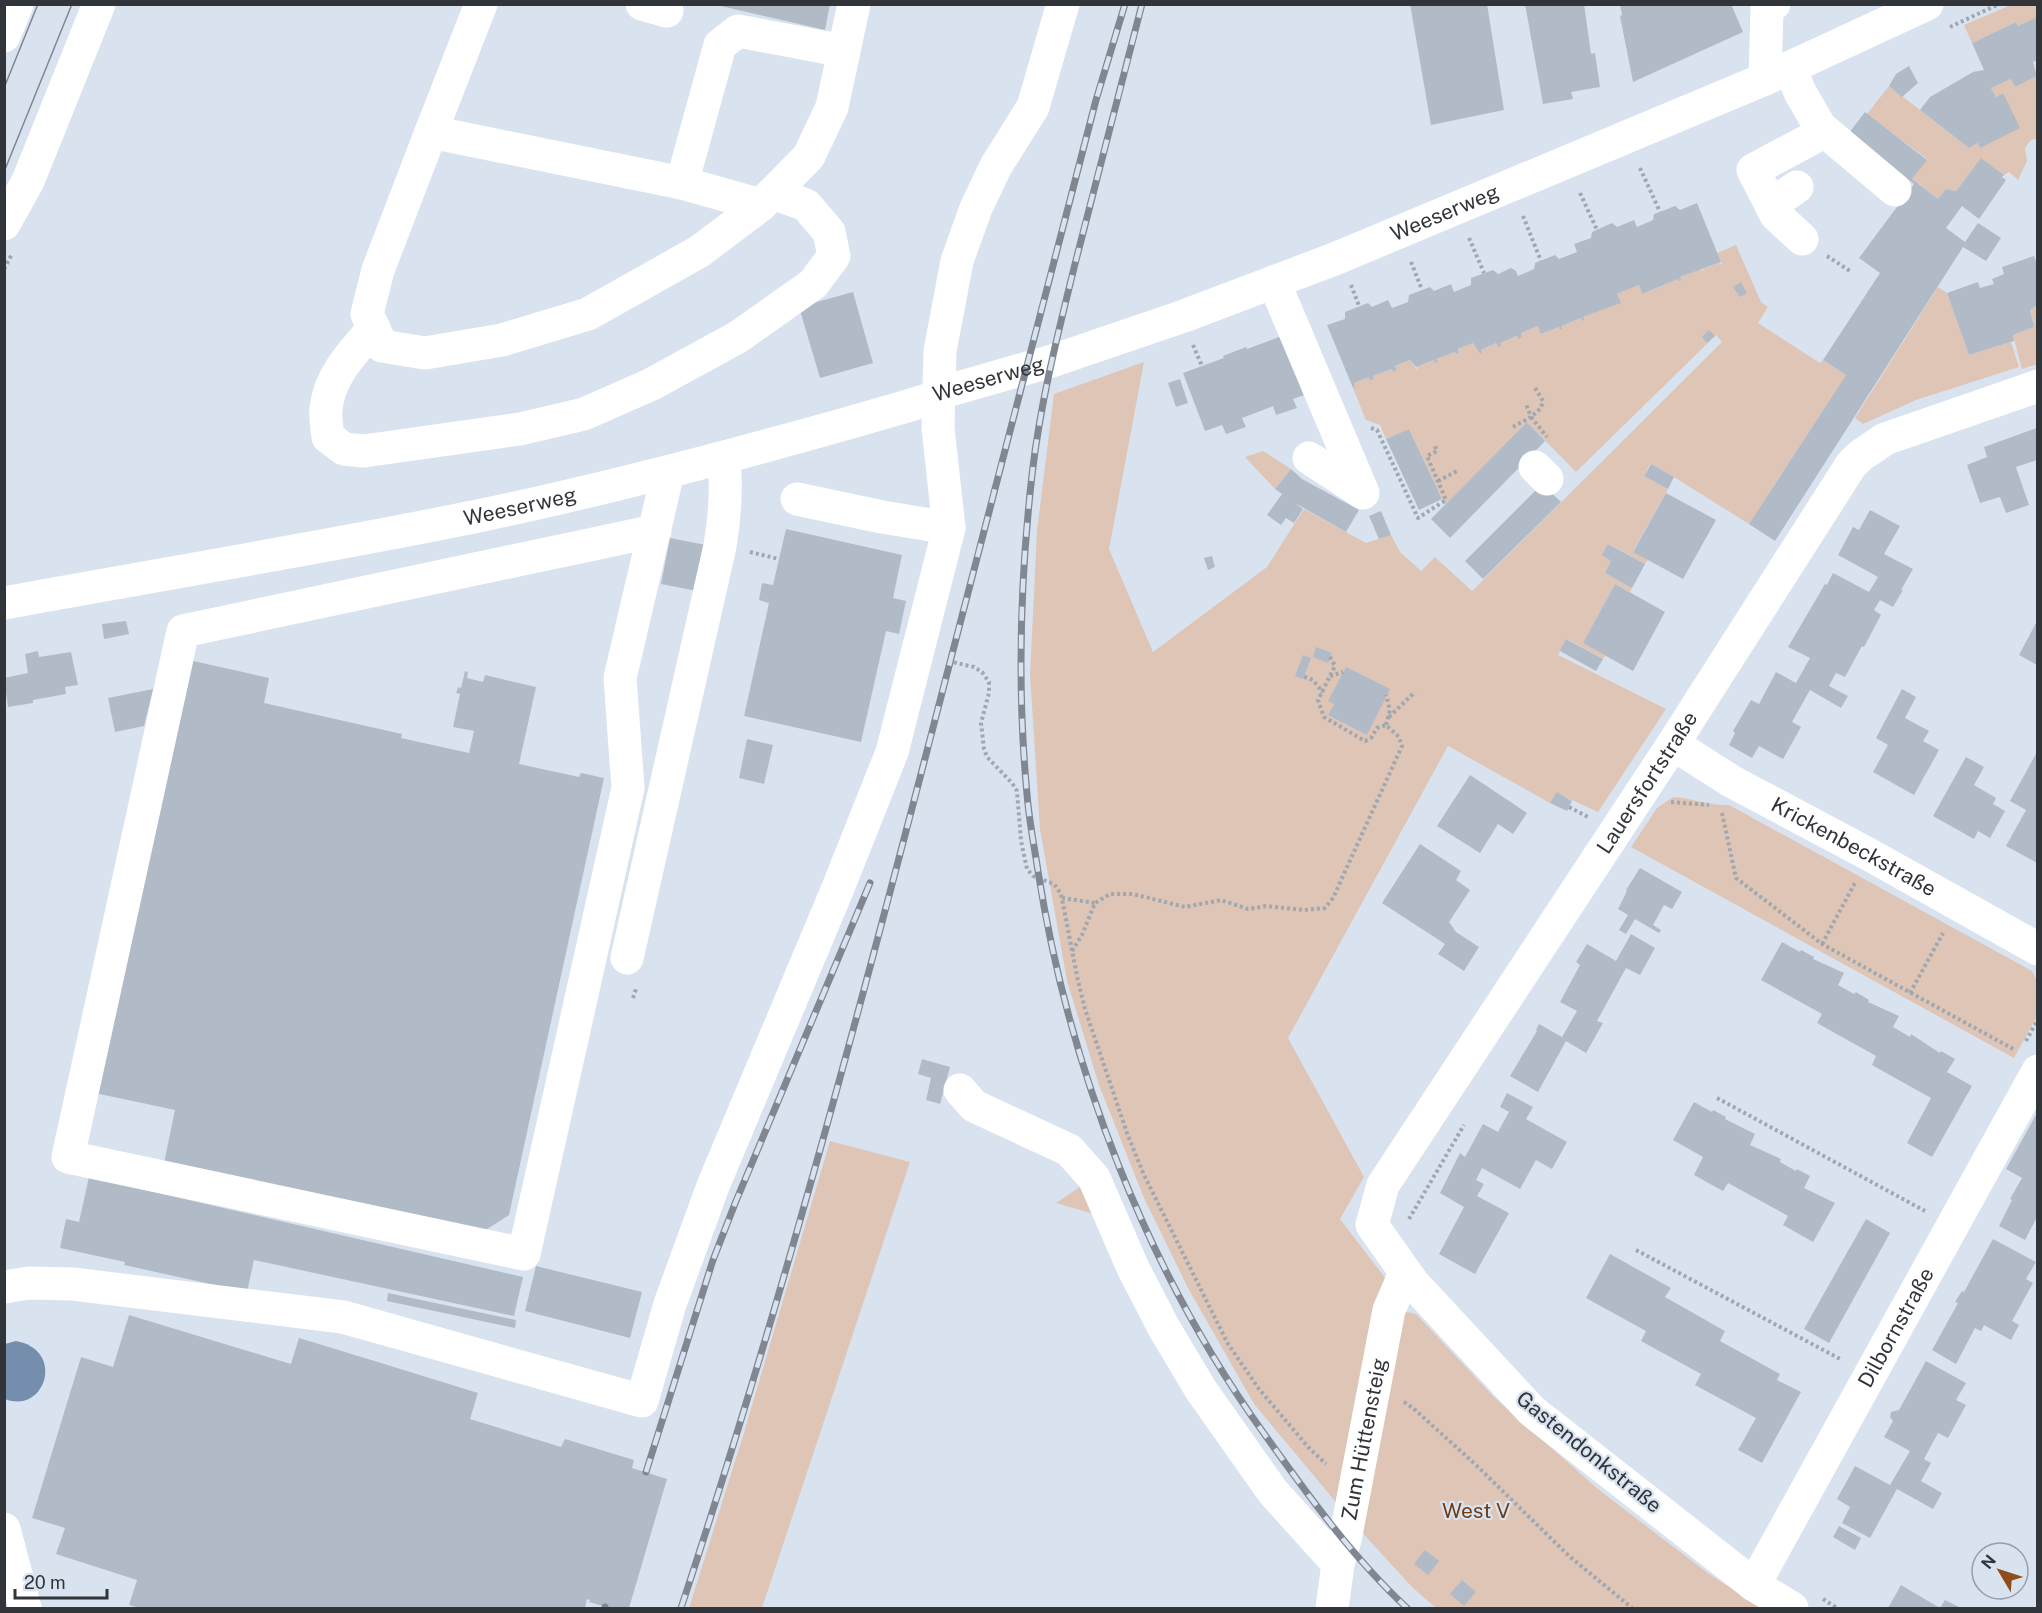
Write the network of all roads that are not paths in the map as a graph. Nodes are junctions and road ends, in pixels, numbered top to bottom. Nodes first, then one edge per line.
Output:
1 (17, 4) edge
2 (99, 4) edge
3 (481, 4) edge
4 (854, 4) edge
5 (1063, 4) edge
6 (1080, 4) edge
7 (1774, 4) edge
8 (1927, 4) edge
9 (4, 36) edge
10 (844, 51) junction
11 (1778, 74) junction
12 (1824, 117) junction
13 (431, 132) junction
14 (682, 183) junction
15 (1887, 188) dead end
16 (767, 199) junction
17 (4, 224) edge
18 (1802, 239) dead end
19 (1274, 282) junction
20 (374, 328) junction
21 (2037, 386) edge
22 (940, 393) junction
23 (1310, 458) dead end
24 (724, 459) junction
25 (668, 472) junction
26 (797, 499) dead end
27 (949, 528) junction
28 (655, 531) junction
29 (4, 603) edge
30 (1673, 744) junction
31 (2037, 949) edge
32 (627, 958) dead end
33 (2028, 1056) edge
34 (960, 1090) dead end
35 (1405, 1273) junction
36 (4, 1287) edge
37 (4, 1529) edge
38 (1338, 1564) junction
39 (1754, 1585) junction
40 (25, 1608) edge
41 (1332, 1608) edge
42 (1792, 1608) edge

1 - 9 street
2 - 17 street
3 - 13 street
4 - 10 street
5 - 22 street
6 - 22 street
7 - 11 street
8 - 11 street, Weeserweg
10 - 14 street
10 - 16 street
11 - 12 street
11 - 19 street, Weeserweg
12 - 15 street
12 - 18 street
13 - 14 street
13 - 20 street
14 - 16 street
16 - 20 street
16 - 20 street
19 - 22 street, Weeserweg
19 - 23 street
21 - 30 street, Lauersfortstraße
22 - 24 street, Weeserweg
22 - 27 street
24 - 25 street, Weeserweg
24 - 32 street
25 - 28 street
25 - 29 street, Weeserweg
26 - 27 street
27 - 36 street
28 - 28 street
30 - 31 street, Krickenbeckstraße
30 - 35 street, Lauersfortstraße
33 - 39 street, Dilbornstraße
34 - 38 street
35 - 38 street, Zum Hüttensteig
35 - 39 street, Gastendonkstraße
37 - 40 street
38 - 41 street, Zum Hüttensteig
39 - 42 street, Gastendonkstraße

